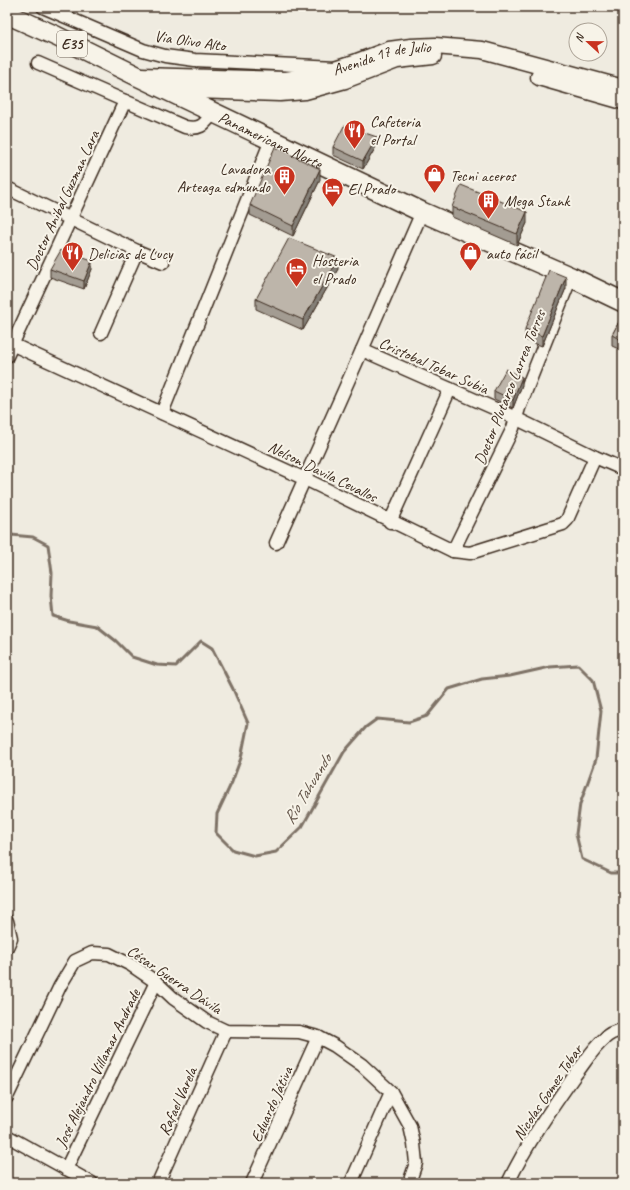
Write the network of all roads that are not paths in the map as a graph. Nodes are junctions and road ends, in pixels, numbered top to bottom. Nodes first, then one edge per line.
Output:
1 (43, 7) edge
2 (7, 14) edge
3 (38, 63) dead end
4 (343, 74) junction
5 (137, 76) junction
6 (623, 88) edge
7 (164, 89) junction
8 (623, 101) edge
9 (125, 102) junction
10 (214, 112) junction
11 (271, 140) junction
12 (7, 188) edge
13 (422, 212) junction
14 (71, 219) junction
15 (137, 251) junction
16 (163, 262) dead end
17 (571, 277) junction
18 (623, 302) edge
19 (101, 333) dead end
20 (10, 344) edge
21 (362, 350) junction
22 (7, 356) edge
23 (450, 389) junction
24 (162, 412) junction
25 (516, 419) junction
26 (595, 457) junction
27 (623, 469) edge
28 (305, 479) junction
29 (390, 522) junction
30 (276, 543) dead end
31 (452, 551) junction
32 (8, 923) edge
33 (7, 947) edge
34 (156, 982) junction
35 (623, 1030) edge
36 (226, 1031) junction
37 (318, 1037) junction
38 (391, 1092) junction
39 (7, 1097) edge
40 (7, 1136) edge
41 (66, 1168) junction
42 (92, 1183) edge
43 (158, 1183) edge
44 (252, 1183) edge
45 (351, 1183) edge
46 (409, 1183) edge
47 (508, 1183) edge

1 - 4 street, Via Olivo Alto
2 - 5 highway, Panamericana Norte / E35
3 - 9 street
4 - 5 main road, Avenida 17 de Julio
4 - 6 main road, Avenida 17 de Julio
4 - 7 main road, Avenida 17 de Julio
4 - 8 main road, Avenida 17 de Julio
5 - 7 highway, Panamericana Norte / E35
7 - 10 highway, Panamericana Norte / E35
9 - 10 street
9 - 14 street, Doctor Anibal Guzman Lara
10 - 11 highway, Panamericana Norte / E35
11 - 13 highway, Panamericana Norte / E35
11 - 24 street
12 - 14 street
13 - 17 highway, Panamericana Norte / E35
13 - 21 street
14 - 15 street
14 - 20 street, Doctor Anibal Guzman Lara
15 - 16 street
15 - 19 street
17 - 18 highway, Panamericana Norte / E35
17 - 25 street, Doctor Plutarco Larrea Torres
20 - 22 street, Doctor Anibal Guzman Lara
20 - 24 street, Nelson Davila Cevallos
21 - 23 street, Cristobal Tobar Subia
21 - 28 street
23 - 25 street, Cristobal Tobar Subia
23 - 29 street
24 - 28 street, Nelson Davila Cevallos
25 - 26 street, Cristobal Tobar Subia
25 - 31 street, Doctor Plutarco Larrea Torres
26 - 27 street, Cristobal Tobar Subia
26 - 31 street, Nelson Davila Cevallos
28 - 29 street, Nelson Davila Cevallos
28 - 30 street
29 - 31 street, Nelson Davila Cevallos
32 - 33 street
34 - 36 street, César Guerra Dávila
34 - 39 street, César Guerra Dávila
34 - 41 street, José Alejandro Villamar Andrade
35 - 47 street, Nicolas Gomez Tobar
36 - 37 street, César Guerra Dávila
36 - 43 street, Rafael Varela
37 - 38 street, César Guerra Dávila
37 - 44 street, Eduardo Játiva
38 - 45 street
38 - 46 street, César Guerra Dávila
40 - 41 street
41 - 42 street

